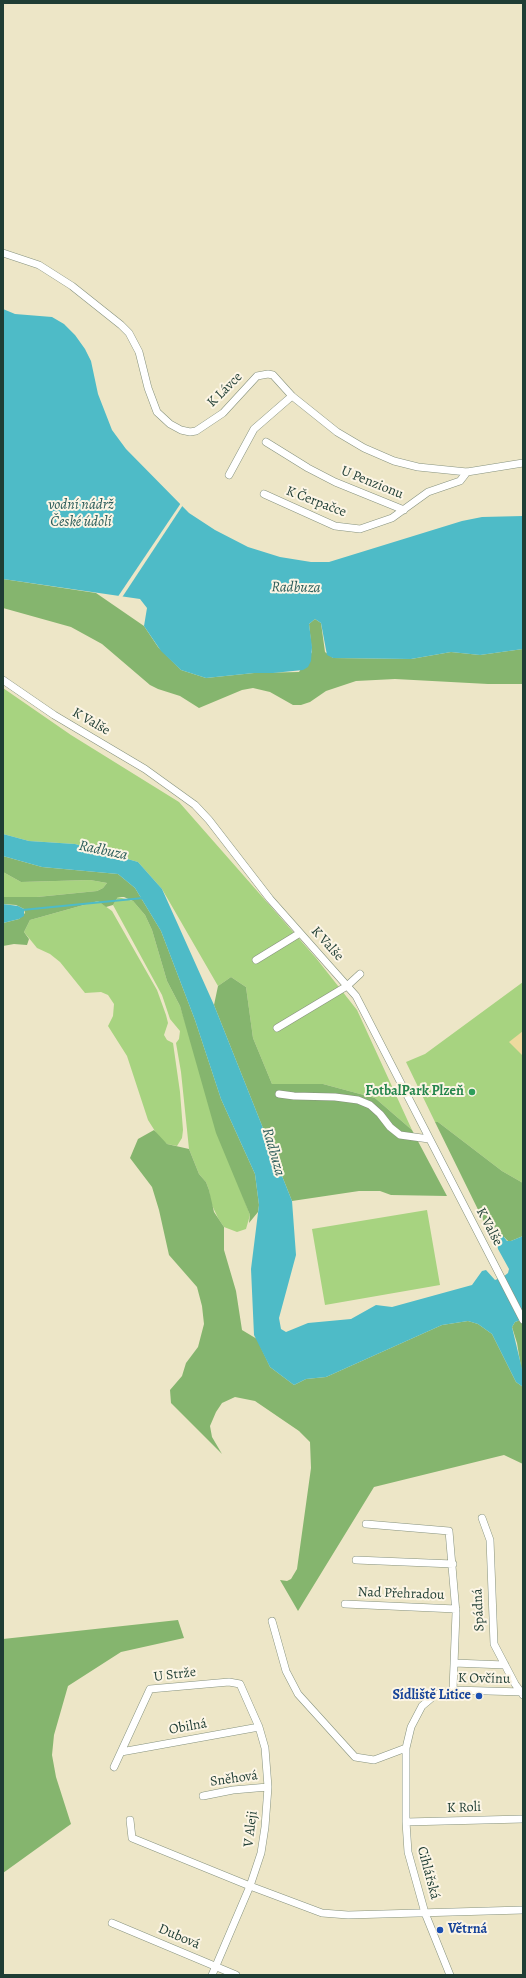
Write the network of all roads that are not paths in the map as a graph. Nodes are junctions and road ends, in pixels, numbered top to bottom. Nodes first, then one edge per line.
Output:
1 (3, 253) edge
2 (292, 396) junction
3 (266, 442) dead end
4 (523, 463) edge
5 (467, 472) junction
6 (229, 475) dead end
7 (264, 494) dead end
8 (404, 510) junction
9 (3, 680) edge
10 (300, 933) junction
11 (256, 960) dead end
12 (360, 974) dead end
13 (347, 986) junction
14 (277, 1028) dead end
15 (279, 1094) dead end
16 (429, 1139) junction
17 (523, 1320) edge
18 (482, 1518) dead end
19 (366, 1524) dead end
20 (356, 1560) dead end
21 (453, 1564) junction
22 (345, 1604) dead end
23 (456, 1609) junction
24 (272, 1621) dead end
25 (454, 1663) junction
26 (505, 1665) junction
27 (238, 1682) joint
28 (453, 1690) junction
29 (522, 1693) edge
30 (259, 1727) junction
31 (406, 1748) junction
32 (121, 1752) junction
33 (114, 1767) dead end
34 (268, 1787) junction
35 (203, 1796) dead end
36 (523, 1819) edge
37 (130, 1820) dead end
38 (406, 1822) junction
39 (250, 1886) junction
40 (523, 1910) edge
41 (425, 1913) junction
42 (112, 1923) dead end
43 (216, 1966) junction
44 (212, 1975) edge
45 (236, 1975) edge
46 (450, 1975) edge

1 - 2 street, K Lávce
2 - 5 street, K Lávce
2 - 6 street
3 - 8 street, U Penzionu
4 - 5 street, K Lávce
5 - 8 street, U Penzionu
7 - 8 street, K Čerpačce
9 - 10 street, K Valše
10 - 11 street
10 - 13 street, K Valše
12 - 13 street
13 - 14 street
13 - 16 street, K Valše
15 - 16 street
16 - 17 street, K Valše
18 - 26 street, Spádná
19 - 21 street, Nad Přehradou
20 - 21 street
21 - 23 street, Nad Přehradou
22 - 23 street, Nad Přehradou
23 - 25 street, Nad Přehradou
24 - 31 street
25 - 26 street
25 - 28 street, Nad Přehradou
26 - 29 street, Spádná
27 - 30 street, V Aleji
27 - 32 street, U Strže
28 - 29 street, K Ovčínu
28 - 31 street, K Ovčínu
30 - 32 street, Obilná
30 - 34 street, V Aleji
31 - 38 street, Cihlářská
32 - 33 street, U Strže
34 - 35 street, Sněhová
34 - 39 street, V Aleji
36 - 38 street, K Roli
37 - 39 street
38 - 41 street, Cihlářská
39 - 41 street
39 - 43 street, V Aleji
40 - 41 street
41 - 46 street, Cihlářská
42 - 43 street, Dubová
43 - 44 street, V Aleji
43 - 45 street, Dubová

